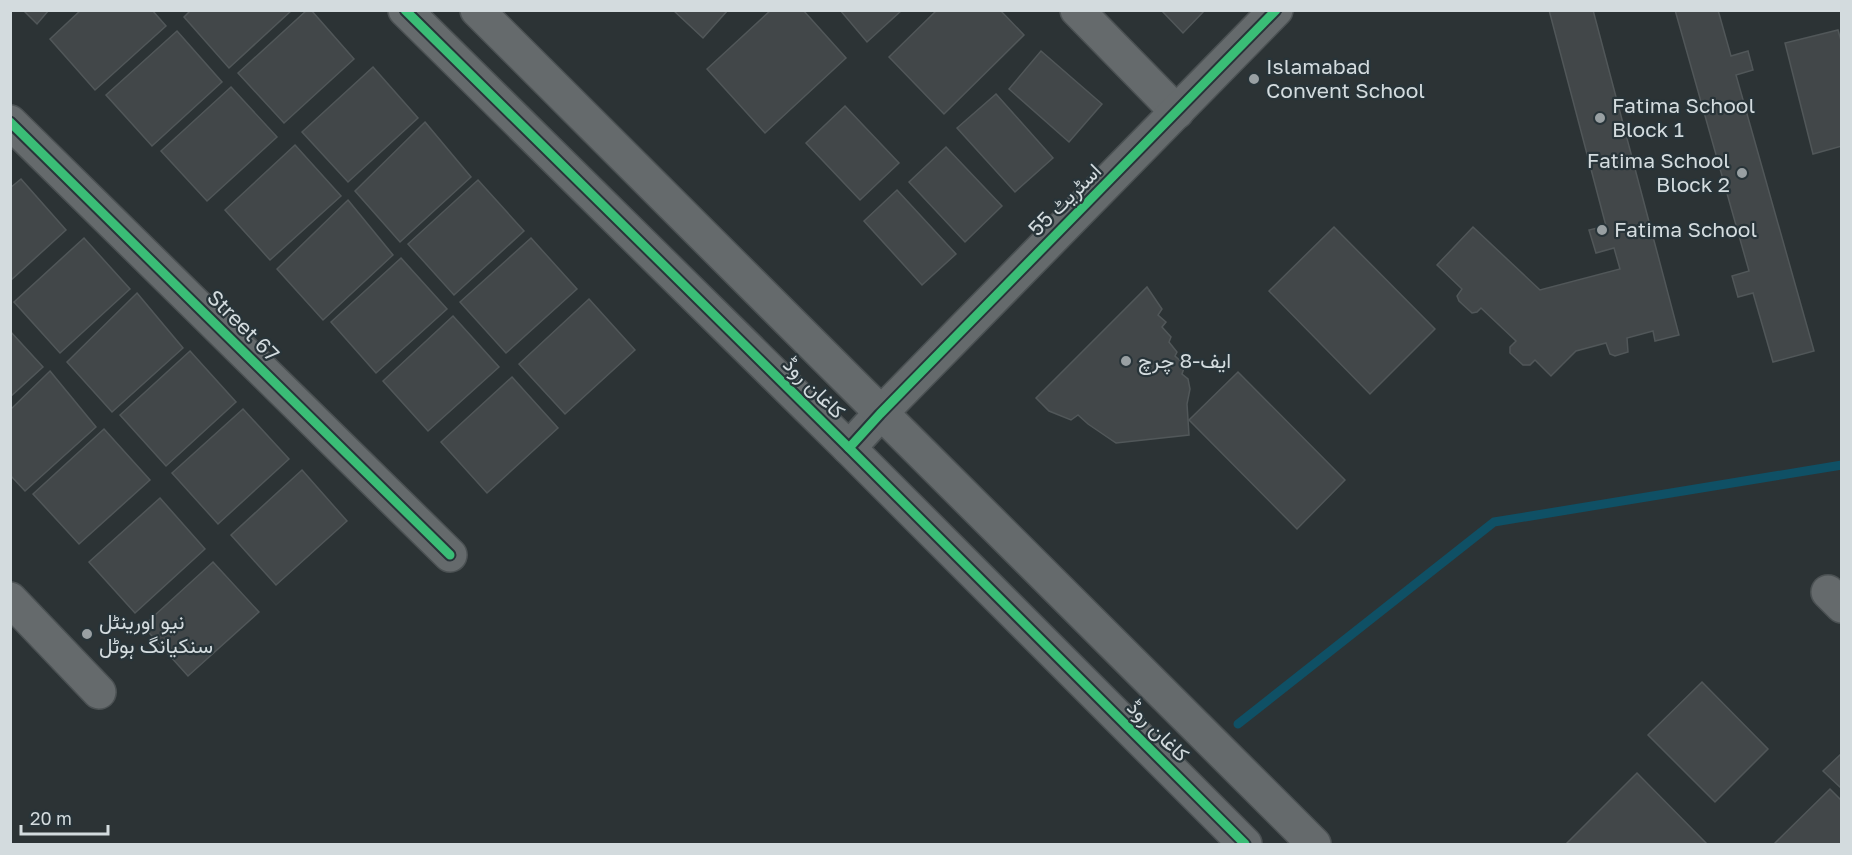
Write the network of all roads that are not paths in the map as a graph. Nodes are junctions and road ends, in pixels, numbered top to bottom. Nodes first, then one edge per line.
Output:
1 (405, 10) edge
2 (477, 10) edge
3 (1077, 10) edge
4 (1276, 10) edge
5 (1177, 112) junction
6 (10, 122) edge
7 (880, 414) junction
8 (849, 448) junction
9 (450, 555) dead end
10 (10, 599) edge
11 (99, 692) dead end
12 (1245, 844) edge
13 (1314, 844) edge

1 - 8 street, کاغان روڈ
2 - 7 street, کاغان روڈ
3 - 5 street
4 - 5 street, اسٹریٹ 55
5 - 7 street, اسٹریٹ 55
6 - 9 street, Street 67
7 - 8 street, اسٹریٹ 55
7 - 13 street, کاغان روڈ
8 - 12 street, کاغان روڈ
10 - 11 street

